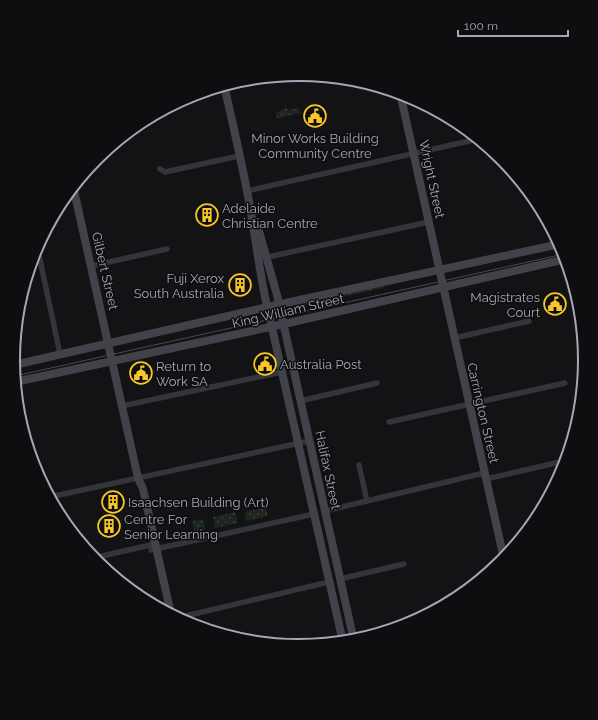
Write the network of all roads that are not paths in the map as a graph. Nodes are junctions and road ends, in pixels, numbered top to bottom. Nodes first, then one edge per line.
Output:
1 (225, 91) edge
2 (402, 100) edge
3 (471, 141) edge
4 (414, 153) junction
5 (240, 156) junction
6 (160, 169) dead end
7 (247, 191) junction
8 (75, 194) edge
9 (429, 222) junction
10 (553, 246) edge
11 (166, 249) dead end
12 (39, 257) edge
13 (268, 257) junction
14 (560, 260) edge
15 (91, 266) junction
16 (440, 271) junction
17 (443, 288) junction
18 (279, 305) junction
19 (267, 307) junction
20 (529, 322) dead end
21 (284, 324) junction
22 (272, 327) junction
23 (454, 338) junction
24 (108, 344) junction
25 (60, 354) junction
26 (112, 361) junction
27 (20, 364) edge
28 (282, 372) junction
29 (21, 381) edge
30 (378, 383) dead end
31 (565, 383) dead end
32 (300, 401) junction
33 (469, 404) junction
34 (122, 406) junction
35 (389, 422) dead end
36 (310, 441) junction
37 (298, 444) junction
38 (559, 462) edge
39 (359, 465) dead end
40 (485, 476) junction
41 (139, 480) junction
42 (55, 496) edge
43 (367, 502) junction
44 (325, 511) junction
45 (314, 514) junction
46 (153, 547) junction
47 (502, 551) edge
48 (101, 556) edge
49 (404, 564) dead end
50 (340, 579) junction
51 (329, 582) junction
52 (164, 604) edge
53 (169, 607) edge
54 (187, 616) edge
55 (352, 634) edge
56 (342, 636) edge

1 - 5 street
2 - 4 street, Wright Street
3 - 4 street
4 - 7 street
4 - 9 street, Wright Street
5 - 6 street
5 - 7 street
7 - 13 street, Halifax Street
7 - 19 street, Halifax Street
8 - 15 street, Gilbert Street
9 - 13 street
9 - 16 street, Wright Street
10 - 16 street, King William Street
11 - 15 street
12 - 25 street
13 - 18 street, Halifax Street
14 - 17 street, King William Street
15 - 24 street, Gilbert Street
16 - 17 street, Carrington Street
16 - 18 street, King William Street
17 - 21 street, King William Street
17 - 23 street, Carrington Street
18 - 19 street, King William Street
18 - 21 street, Halifax Street
19 - 22 street, Halifax Street
19 - 24 street, King William Street
20 - 23 street
21 - 22 street, King William Street
21 - 32 street, Halifax Street
22 - 26 street, King William Street
22 - 28 street, Halifax Street
23 - 33 street, Carrington Street
24 - 25 street, King William Street
24 - 26 street, Gilbert Street
25 - 27 street, King William Street
26 - 29 street, King William Street
26 - 34 street, Gilbert Street
28 - 34 street
28 - 37 street, Halifax Street
30 - 32 street
31 - 33 street
32 - 36 street, Halifax Street
33 - 35 street
33 - 40 street, Carrington Street
34 - 41 street, Gilbert Street
36 - 37 street
36 - 44 street, Halifax Street
37 - 41 street
37 - 45 street, Halifax Street
38 - 40 street
39 - 43 street
40 - 43 street
40 - 47 street, Carrington Street
41 - 42 street
41 - 46 street, Gilbert Street
43 - 44 street
44 - 50 street, Halifax Street
45 - 46 street
45 - 51 street, Halifax Street
46 - 48 street
46 - 52 street
46 - 53 street
49 - 50 street
50 - 51 street
50 - 55 street, Halifax Street
51 - 54 street
51 - 56 street, Halifax Street

